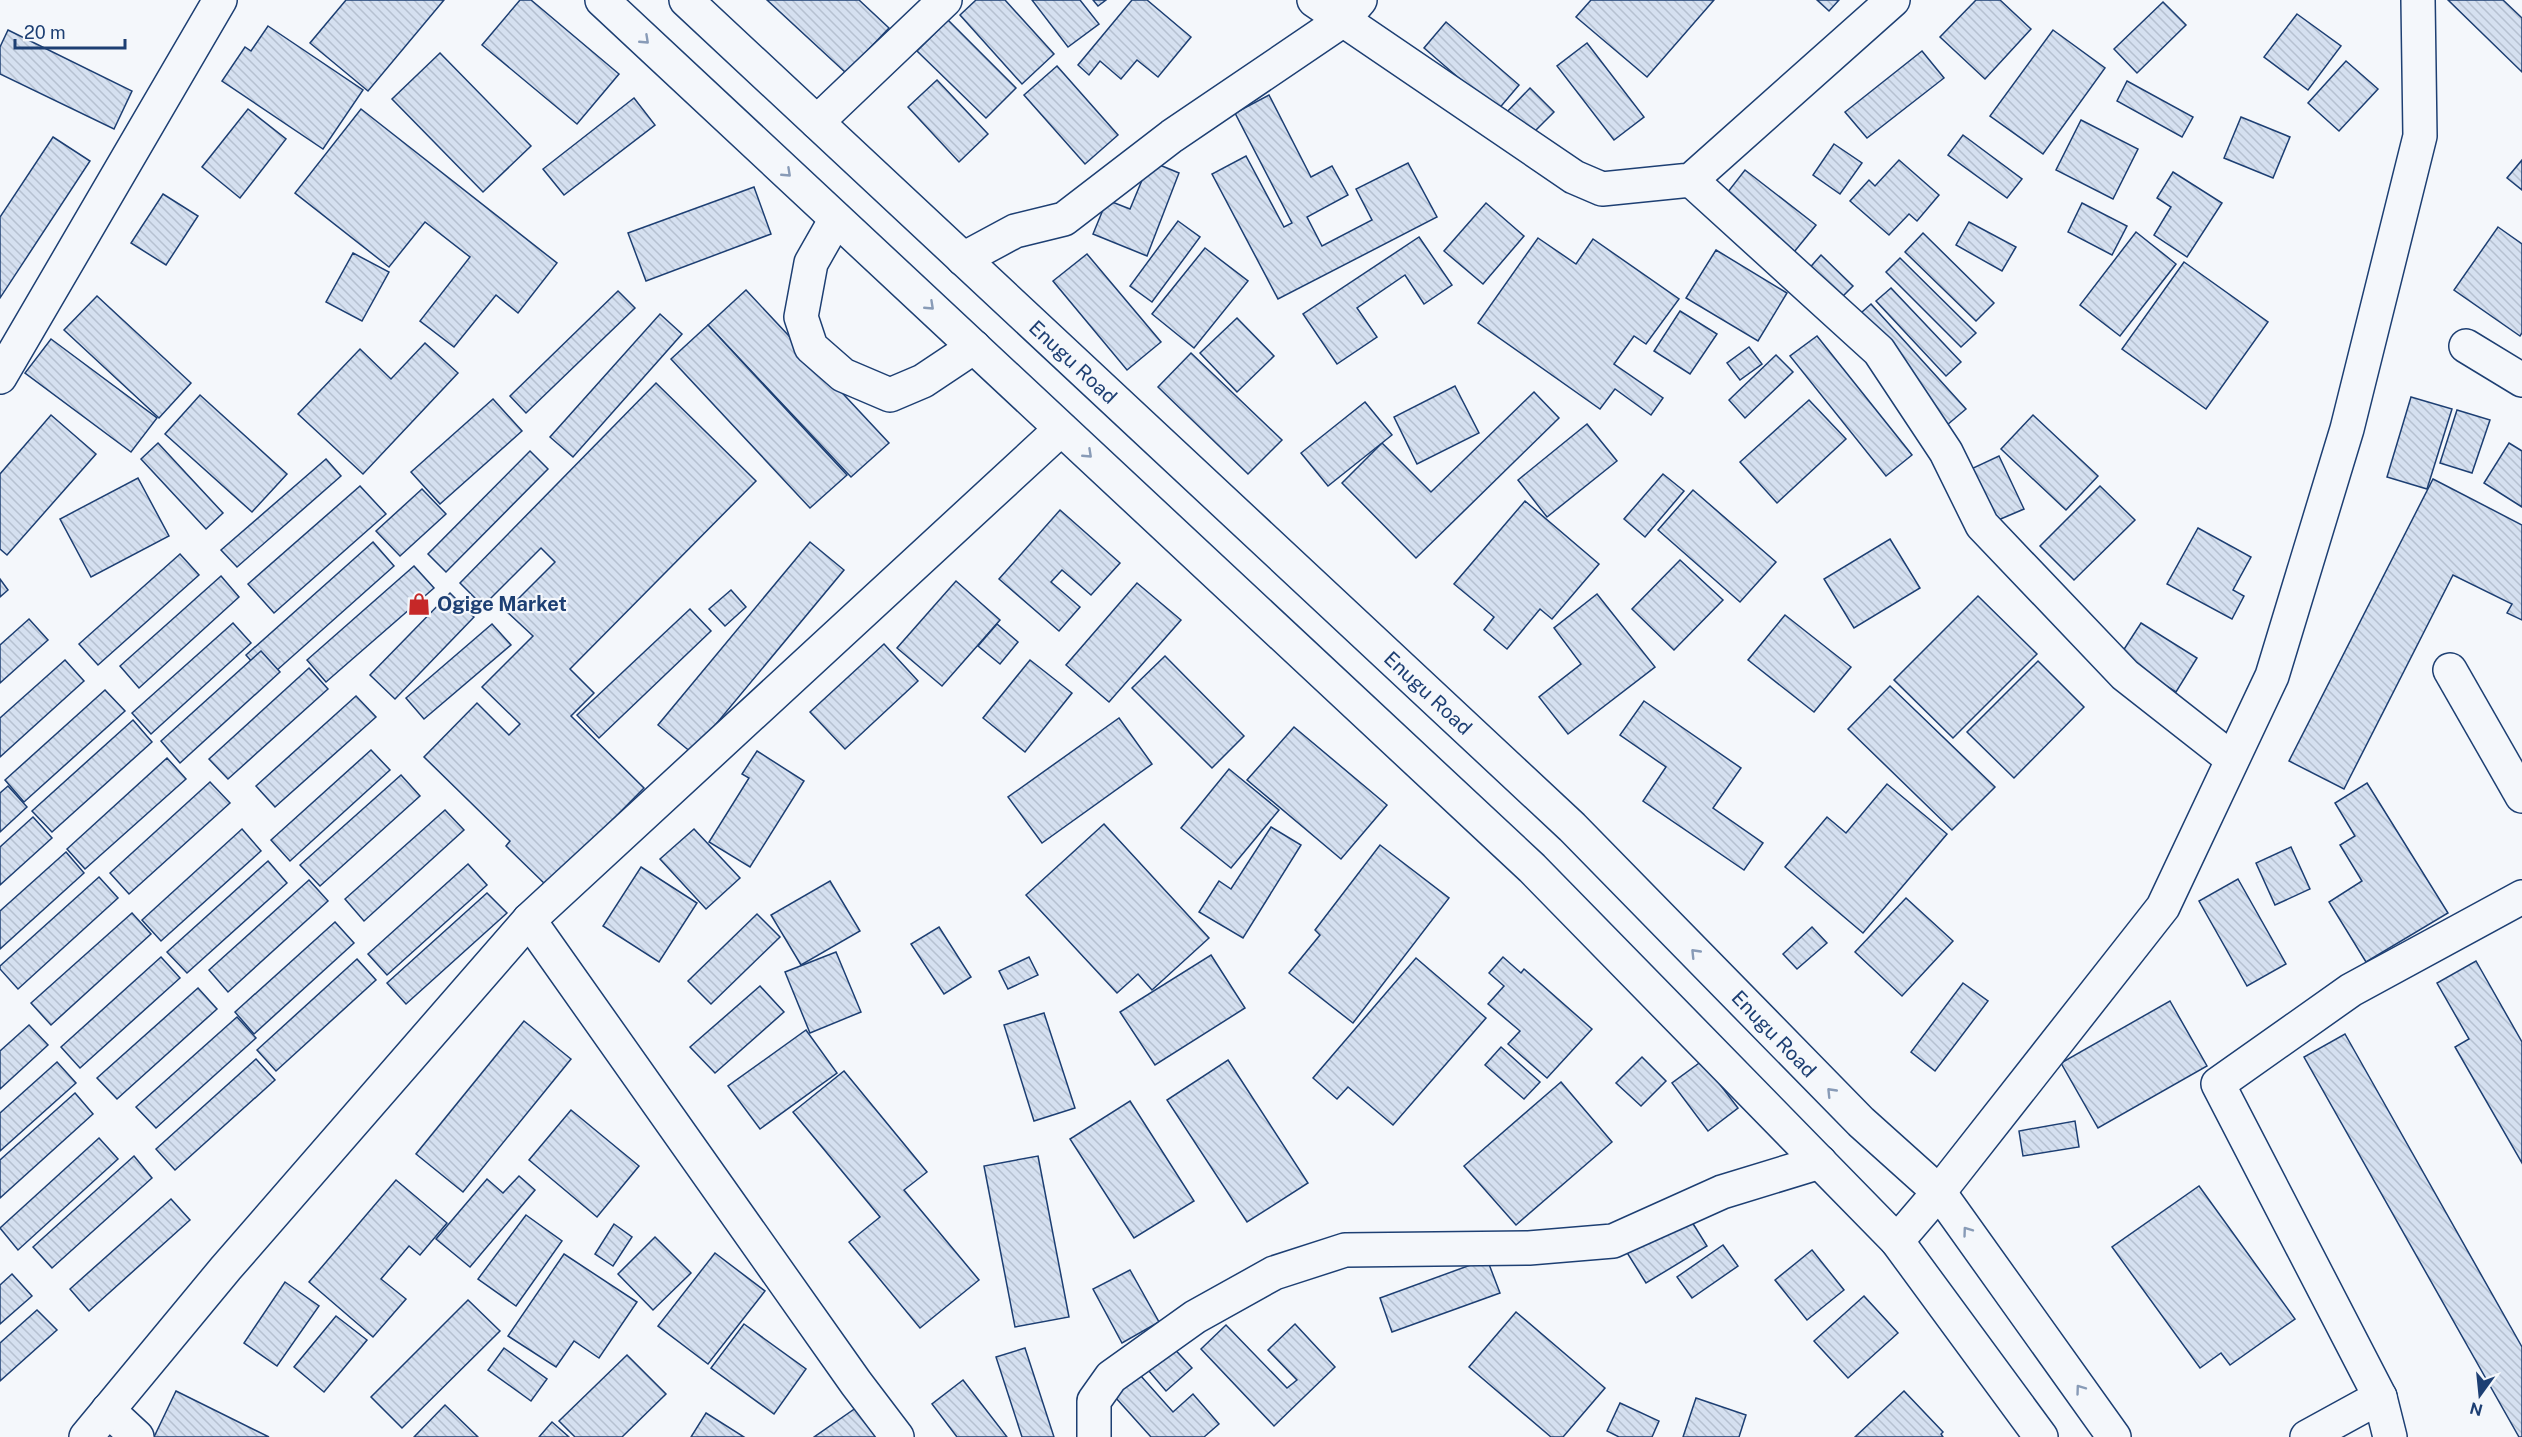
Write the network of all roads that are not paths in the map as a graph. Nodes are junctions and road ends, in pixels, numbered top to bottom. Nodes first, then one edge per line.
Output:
1 (220, 0) edge
2 (602, 0) edge
3 (686, 0) edge
4 (945, 0) edge
5 (1314, 0) edge
6 (1893, 0) edge
7 (2418, 0) edge
8 (1352, 10) edge
9 (817, 122) junction
10 (1691, 180) junction
11 (836, 219) junction
12 (963, 259) junction
13 (2466, 346) dead end
14 (974, 347) junction
15 (0, 377) edge
16 (2522, 380) edge
17 (1061, 429) junction
18 (2450, 670) dead end
19 (2232, 759) junction
20 (2522, 796) edge
21 (2522, 897) edge
22 (529, 920) junction
23 (1820, 1162) junction
24 (1939, 1192) junction
25 (1897, 1241) junction
26 (2380, 1397) junction
27 (108, 1410) junction
28 (86, 1437) edge
29 (137, 1437) edge
30 (897, 1437) edge
31 (1094, 1437) edge
32 (2041, 1437) edge
33 (2114, 1437) edge
34 (2307, 1437) edge
35 (2390, 1437) edge

1 - 15 street
2 -> 11 street
3 - 9 street, Enugu Road
4 - 9 street
5 - 8 street
6 - 10 street
7 - 19 street
8 - 10 street
8 - 12 street
9 - 12 street, Enugu Road
10 - 19 street
11 -> 14 street
11 - 14 street
24 -> 12 street, Enugu Road
13 - 16 street
14 - 17 street
17 - 22 street
17 -> 23 street
18 - 20 street
19 - 24 street
21 - 26 street
22 - 27 street
22 - 30 street
23 - 25 street
23 - 31 street
24 - 25 street
33 -> 24 street, Enugu Road
25 - 32 street
26 - 34 street
26 - 35 street
27 - 28 street
27 - 29 street

